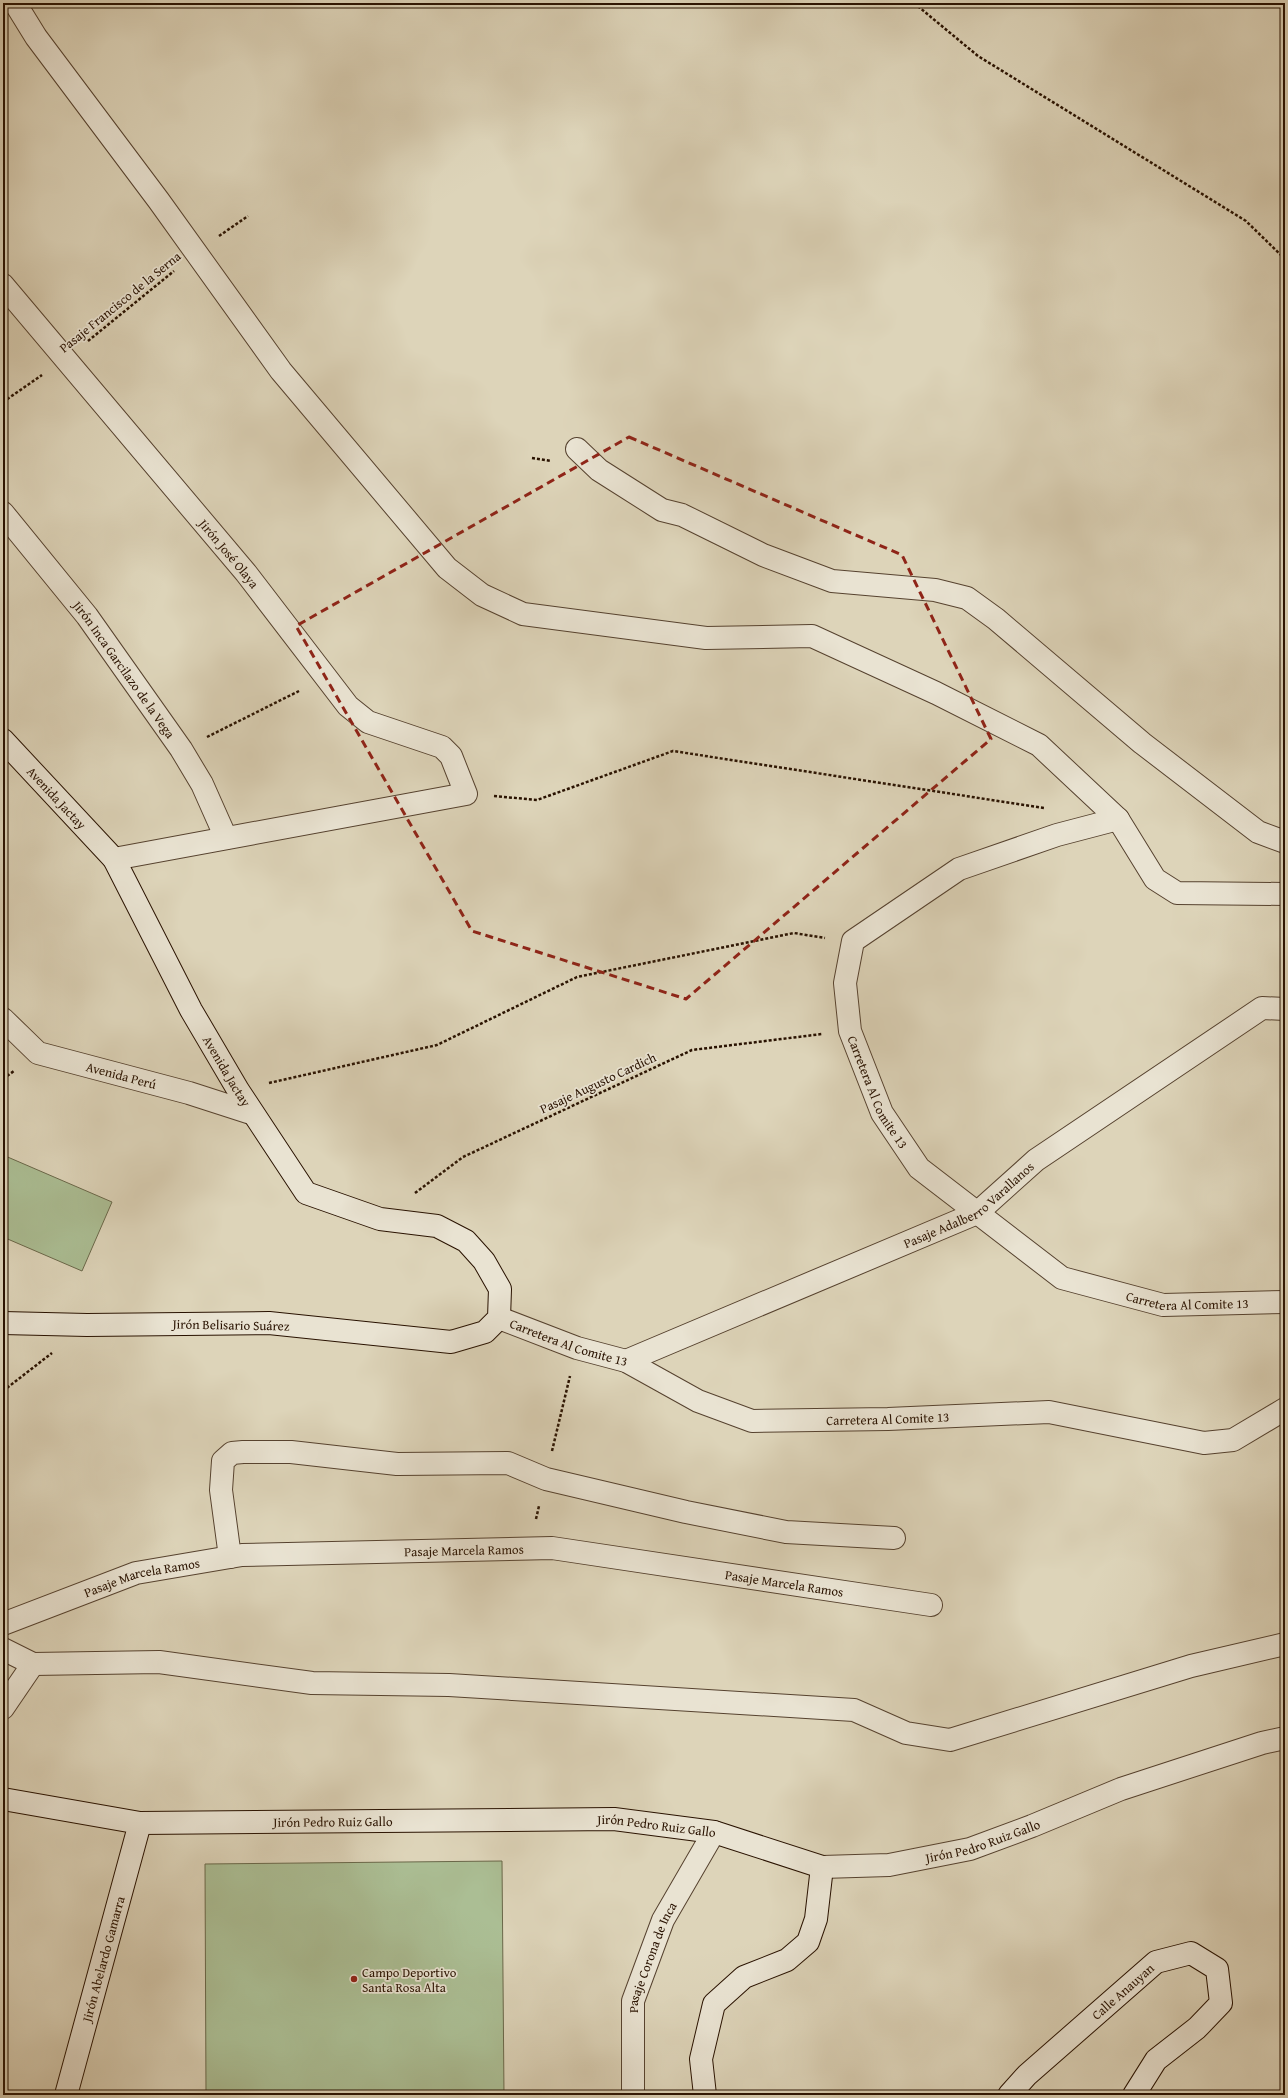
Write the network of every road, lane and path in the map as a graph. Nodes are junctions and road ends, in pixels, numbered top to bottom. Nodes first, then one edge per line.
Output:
1 (15, 3) edge
2 (914, 3) edge
3 (248, 216) dead end
4 (196, 253) junction
5 (1285, 259) edge
6 (3, 285) edge
7 (66, 359) junction
8 (3, 402) edge
9 (577, 449) dead end
10 (3, 513) edge
11 (326, 678) junction
12 (3, 740) edge
13 (181, 749) junction
14 (466, 794) junction
15 (1048, 808) dead end
16 (1118, 819) junction
17 (226, 838) junction
18 (1285, 842) edge
19 (114, 859) junction
20 (1285, 894) edge
21 (853, 941) junction
22 (1285, 995) edge
23 (1262, 1008) junction
24 (1285, 1009) edge
25 (3, 1019) edge
26 (850, 1031) junction
27 (238, 1090) junction
28 (252, 1113) junction
29 (977, 1213) junction
30 (380, 1219) junction
31 (1285, 1302) edge
32 (499, 1318) junction
33 (3, 1323) edge
34 (88, 1326) junction
35 (626, 1361) junction
36 (3, 1391) edge
37 (1285, 1409) edge
38 (894, 1538) dead end
39 (230, 1557) junction
40 (931, 1605) dead end
41 (3, 1624) edge
42 (1285, 1644) edge
43 (3, 1649) edge
44 (33, 1664) junction
45 (3, 1708) edge
46 (1285, 1738) edge
47 (3, 1800) edge
48 (140, 1823) junction
49 (714, 1832) junction
50 (822, 1867) junction
51 (66, 2095) edge
52 (633, 2095) edge
53 (705, 2095) edge
54 (1009, 2095) edge
55 (1134, 2095) edge

1 - 4 street
2 - 5 path
3 - 4 path, Pasaje Francisco de la Serna
4 - 7 path, Pasaje Francisco de la Serna
4 - 16 street
6 - 7 street, Jirón José Olaya
7 - 8 path, Pasaje Francisco de la Serna
7 - 11 street, Jirón José Olaya
9 - 18 street
10 - 13 street, Jirón Inca Garcilazo de la Vega
11 - 13 path
11 - 14 street, Jirón José Olaya
12 - 19 street, Avenida Jactay
13 - 17 street, Jirón Inca Garcilazo de la Vega
14 - 15 path
14 - 17 street
16 - 20 street
16 - 21 street
17 - 19 street
19 - 27 street, Avenida Jactay
21 - 26 street, Carretera Al Comite 13
21 - 27 path
22 - 23 street, Pasaje Adalberro Varallanos
23 - 24 street
23 - 29 street, Pasaje Adalberro Varallanos
25 - 28 street, Avenida Perú
26 - 29 street, Carretera Al Comite 13
26 - 30 path, Pasaje Augusto Cardich
27 - 28 street, Avenida Jactay
28 - 30 street, Avenida Jactay
29 - 31 street, Carretera Al Comite 13
29 - 35 street, Pasaje Adalberro Varallanos
30 - 32 street, Avenida Jactay
32 - 34 street, Jirón Belisario Suárez
32 - 35 street, Carretera Al Comite 13
33 - 34 street, Jirón Belisario Suárez
34 - 36 path
35 - 37 street, Carretera Al Comite 13
38 - 39 street
39 - 40 street, Pasaje Marcela Ramos
39 - 41 street, Pasaje Marcela Ramos
42 - 44 street
43 - 44 street
44 - 45 street
46 - 50 street, Jirón Pedro Ruiz Gallo
47 - 48 street, Jirón Pedro Ruiz Gallo
48 - 49 street, Jirón Pedro Ruiz Gallo
48 - 51 street, Jirón Abelardo Gamarra
49 - 50 street, Jirón Pedro Ruiz Gallo
49 - 52 street, Pasaje Corona de Inca
50 - 53 street
54 - 55 street, Calle Anauyan

